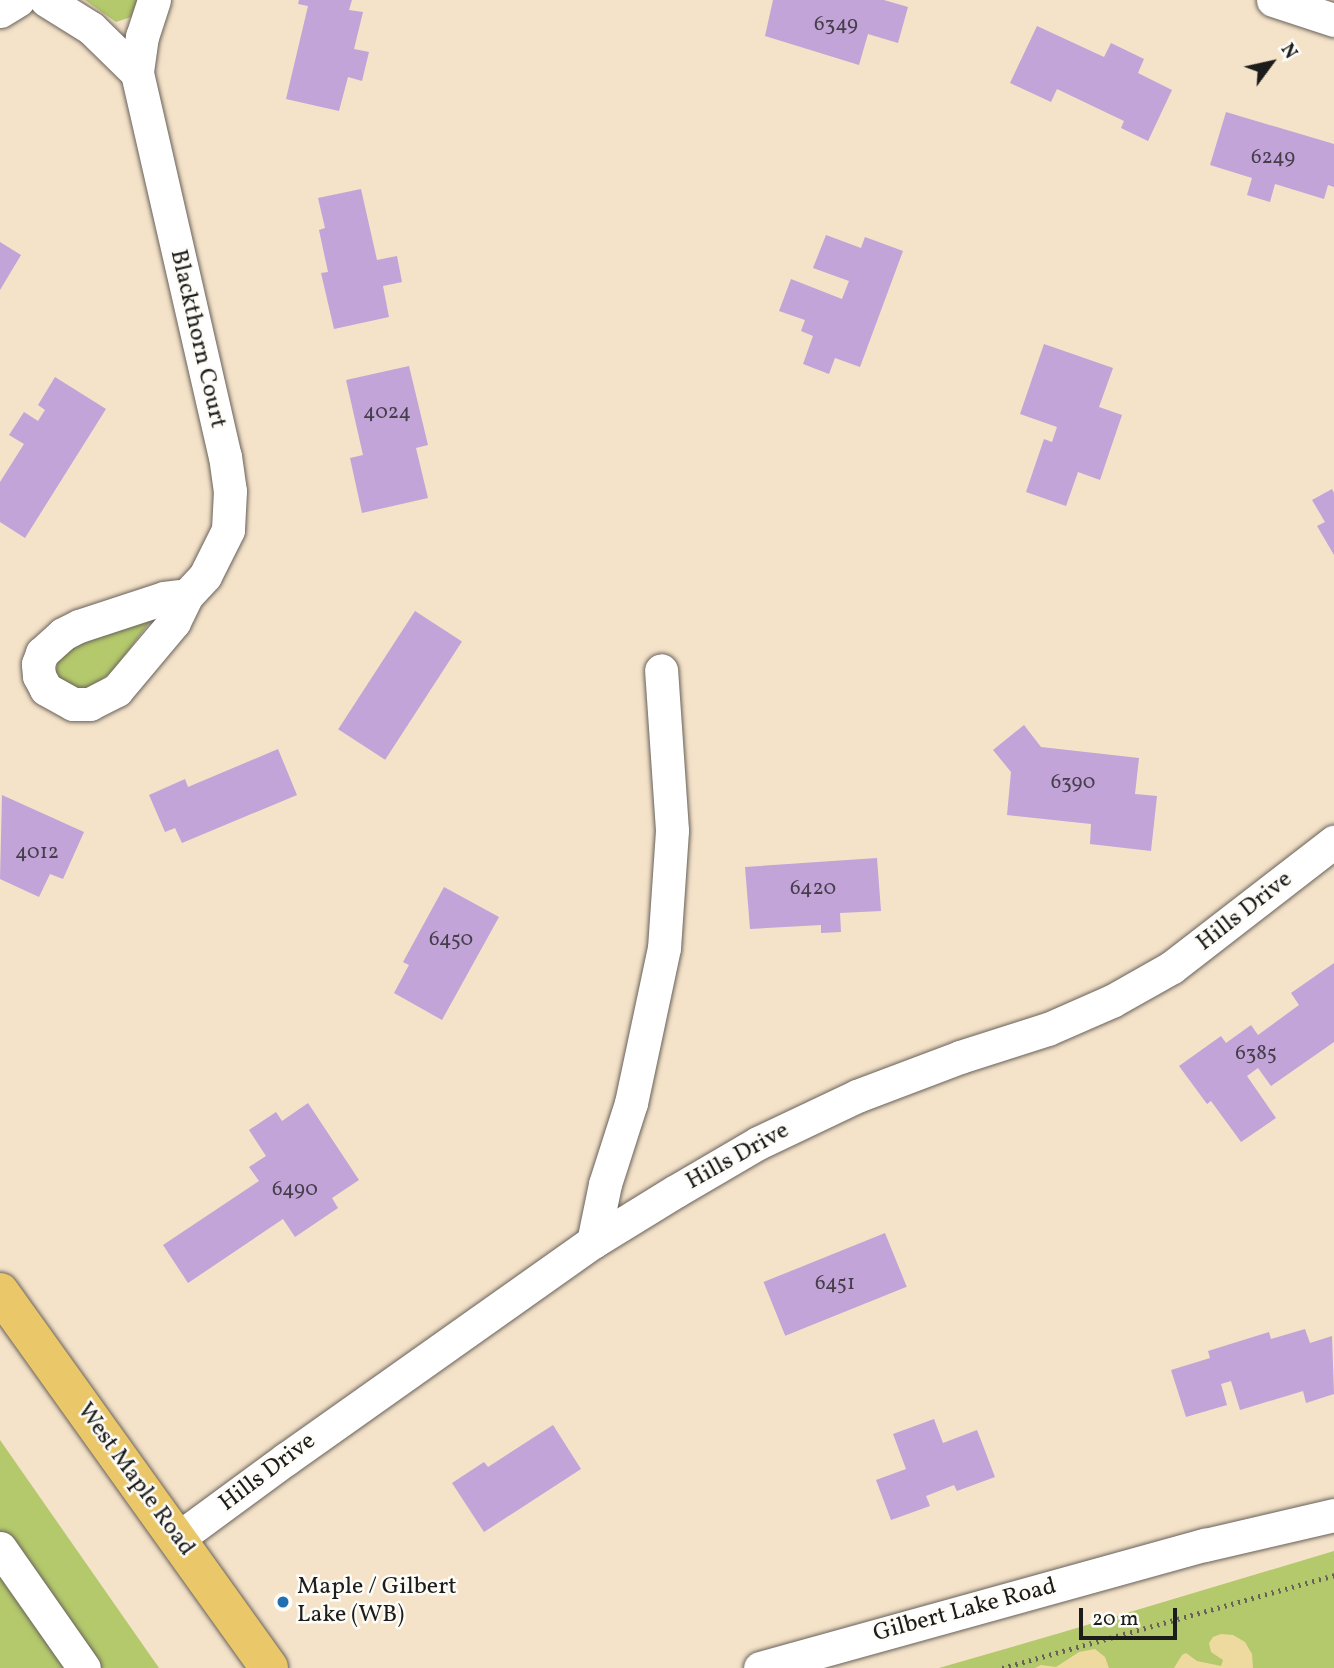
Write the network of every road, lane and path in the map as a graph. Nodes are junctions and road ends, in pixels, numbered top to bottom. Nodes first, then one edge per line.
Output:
1 (19, 0) edge
2 (46, 0) edge
3 (154, 0) edge
4 (1273, 0) edge
5 (0, 10) edge
6 (1334, 20) edge
7 (137, 73) junction
8 (187, 595) dead end
9 (661, 670) dead end
10 (1334, 842) edge
11 (593, 1242) junction
12 (0, 1292) edge
13 (1334, 1515) edge
14 (177, 1539) junction
15 (0, 1548) edge
16 (1334, 1574) edge
17 (84, 1668) edge
18 (269, 1668) edge
19 (760, 1668) edge
20 (1002, 1668) edge

1 - 5 street
2 - 7 street
3 - 7 street, Blackthorn Court
4 - 6 street
7 - 8 street, Blackthorn Court
9 - 11 street
10 - 11 street, Hills Drive
11 - 14 street, Hills Drive
12 - 14 main road, West Maple Road
13 - 19 street, Gilbert Lake Road
14 - 18 main road, West Maple Road
15 - 17 street
16 - 20 path

